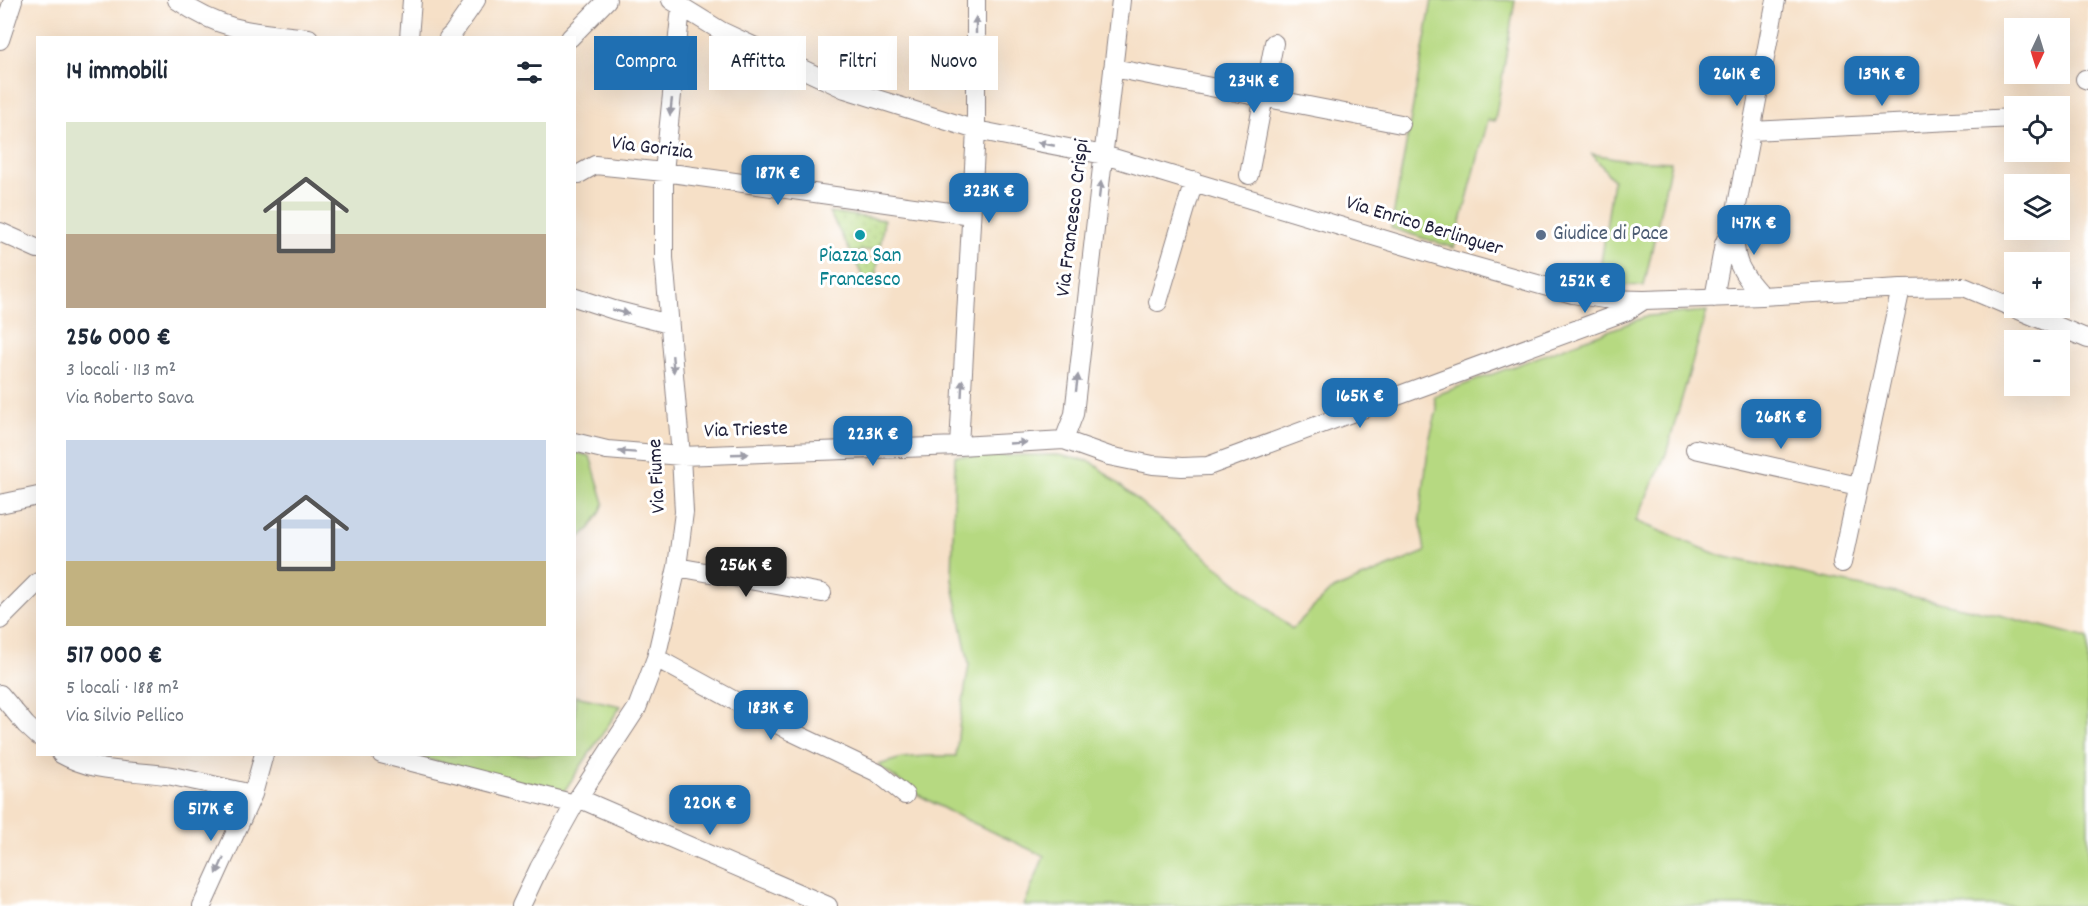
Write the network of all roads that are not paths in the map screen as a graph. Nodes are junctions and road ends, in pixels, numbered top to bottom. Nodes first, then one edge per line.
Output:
1 (13, 0) edge
2 (161, 0) edge
3 (412, 0) edge
4 (476, 0) edge
5 (607, 0) edge
6 (976, 0) edge
7 (1121, 0) edge
8 (1776, 0) edge
9 (178, 1) edge
10 (676, 3) edge
11 (239, 34) edge
12 (274, 36) edge
13 (409, 36) edge
14 (450, 36) edge
15 (572, 36) edge
16 (0, 40) edge
17 (1274, 43) dead end
18 (1113, 68) junction
19 (1264, 97) junction
20 (2004, 118) edge
21 (1401, 124) dead end
22 (976, 130) junction
23 (1751, 131) junction
24 (1104, 155) junction
25 (664, 172) junction
26 (579, 174) dead end
27 (1249, 175) dead end
28 (1194, 181) junction
29 (971, 215) junction
30 (1734, 222) junction
31 (0, 232) edge
32 (36, 248) edge
33 (1901, 288) junction
34 (1762, 296) junction
35 (576, 298) edge
36 (1714, 298) junction
37 (1644, 300) junction
38 (1158, 302) dead end
39 (669, 324) junction
40 (2088, 339) edge
41 (1064, 440) junction
42 (576, 442) edge
43 (959, 446) junction
44 (1695, 448) dead end
45 (681, 456) junction
46 (1858, 486) junction
47 (36, 496) edge
48 (0, 504) edge
49 (1842, 563) dead end
50 (677, 567) junction
51 (36, 584) edge
52 (822, 593) dead end
53 (0, 620) edge
54 (656, 658) junction
55 (0, 694) edge
56 (36, 734) edge
57 (66, 756) edge
58 (263, 756) edge
59 (389, 756) edge
60 (253, 794) junction
61 (905, 795) dead end
62 (576, 801) junction
63 (525, 905) edge
64 (202, 906) edge
65 (828, 906) edge

1 - 16 street
2 - 9 street
3 - 13 street
4 - 14 street
5 - 15 street
22 -> 6 street
7 - 18 street, Via Francesco Crispi
8 - 23 street
9 - 11 street
10 - 22 street, Via Enrico Berlinguer
10 -> 25 street, Via Fiume
11 - 12 street
17 - 19 street
18 - 19 street
18 - 24 street, Via Francesco Crispi
19 - 21 street
19 - 27 street
20 - 23 street
24 -> 22 street, Via Enrico Berlinguer
22 - 29 street
23 - 30 street
24 - 28 street, Via Enrico Berlinguer
41 -> 24 street, Via Francesco Crispi
25 - 26 street, Via Gorizia
25 - 29 street, Via Gorizia
25 - 39 street, Via Fiume
28 - 37 street, Via Enrico Berlinguer
28 - 38 street
43 -> 29 street
30 - 34 street
30 - 36 street
31 - 32 street
33 - 34 street, Via Enrico Berlinguer
33 - 40 street, Via Enrico Berlinguer
33 - 46 street
34 - 36 street, Via Enrico Berlinguer
35 -> 39 street
36 - 37 street, Via Enrico Berlinguer
37 - 41 street
39 -> 45 street, Via Fiume
43 -> 41 street, Via Trieste
45 -> 42 street, Via Trieste
45 -> 43 street, Via Trieste
44 - 46 street
45 - 50 street, Via Fiume
46 - 49 street
47 - 48 street
50 - 52 street
50 - 54 street, Via Fiume
51 - 53 street
54 - 61 street
54 - 62 street, Via Fiume
55 - 56 street
57 - 60 street
58 - 60 street
59 - 62 street
60 -> 64 street
62 - 63 street, Via Fiume
62 - 65 street

